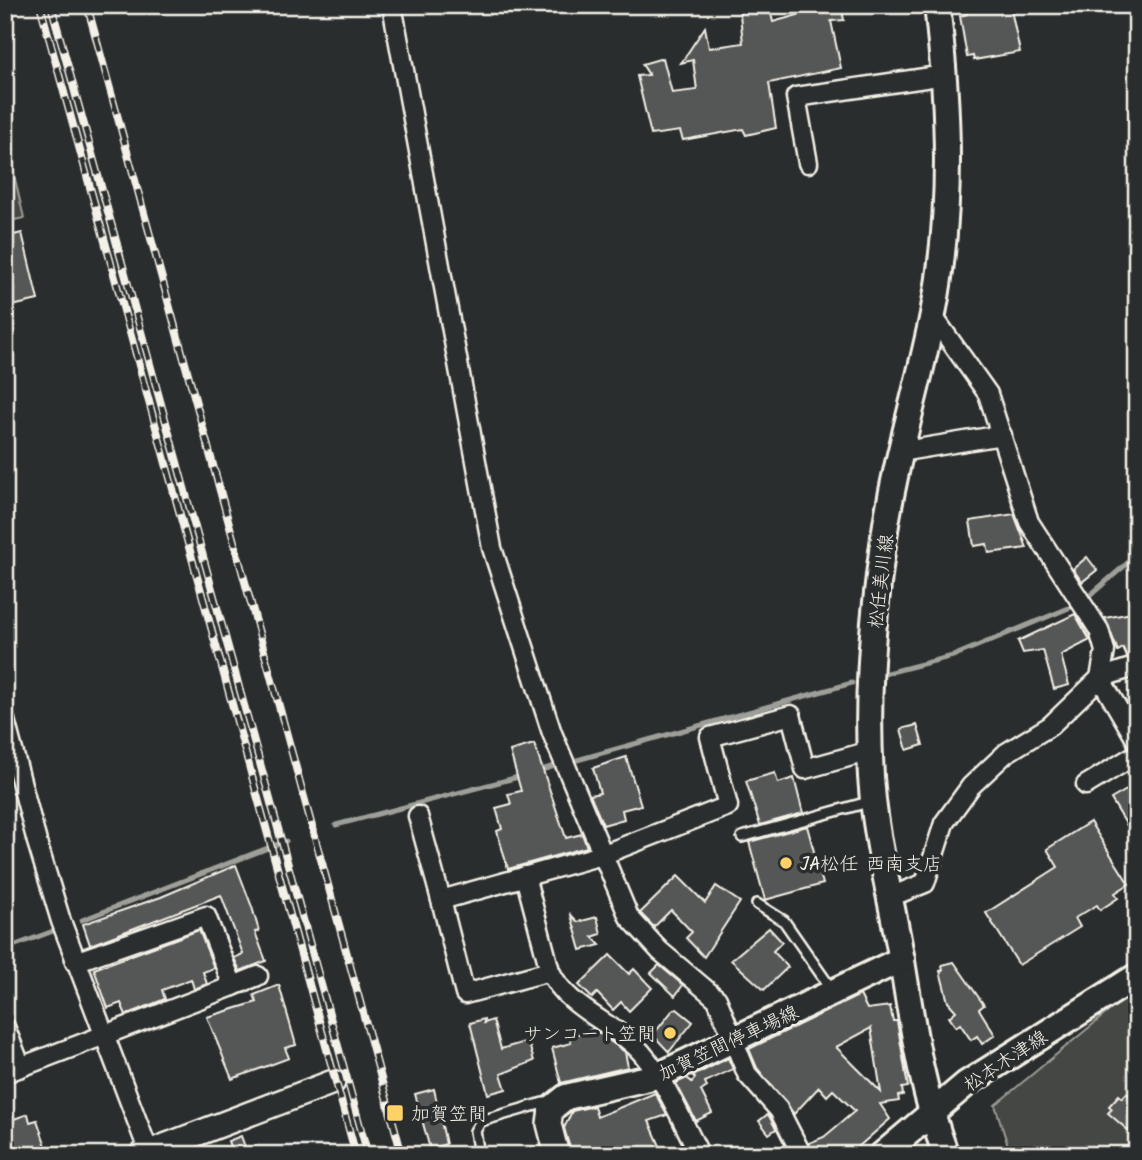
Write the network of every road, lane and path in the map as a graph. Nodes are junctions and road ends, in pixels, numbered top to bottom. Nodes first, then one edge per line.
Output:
1 (392, 5) edge
2 (937, 5) edge
3 (945, 75) junction
4 (808, 163) dead end
5 (932, 315) junction
6 (1002, 435) junction
7 (899, 452) junction
8 (1137, 666) edge
9 (1100, 678) junction
10 (5, 720) edge
11 (1137, 741) edge
12 (870, 751) junction
13 (1137, 754) edge
14 (1086, 785) dead end
15 (873, 801) junction
16 (418, 816) dead end
17 (742, 837) dead end
18 (602, 855) junction
19 (524, 876) junction
20 (890, 897) junction
21 (441, 900) junction
22 (757, 904) dead end
23 (902, 959) junction
24 (75, 962) junction
25 (550, 971) junction
26 (258, 976) dead end
27 (1137, 976) edge
28 (233, 986) junction
29 (830, 987) dead end
30 (5, 1027) edge
31 (103, 1037) junction
32 (735, 1040) junction
33 (13, 1070) edge
34 (657, 1076) junction
35 (333, 1082) dead end
36 (551, 1109) junction
37 (930, 1113) junction
38 (146, 1154) edge
39 (479, 1155) edge
40 (557, 1155) edge
41 (700, 1155) edge
42 (802, 1155) edge
43 (882, 1155) edge
44 (946, 1155) edge

1 - 18 street
2 - 3 main road, 松任美川線
3 - 4 street
3 - 5 main road, 松任美川線
5 - 6 street
5 - 7 main road, 松任美川線
6 - 7 street
6 - 9 street
7 - 12 main road, 松任美川線
8 - 9 street
9 - 11 street
9 - 20 street
10 - 24 street
12 - 15 main road, 松任美川線
12 - 18 street
13 - 14 street
15 - 17 lane
15 - 20 main road, 松任美川線
16 - 21 street
18 - 19 street
18 - 32 street
19 - 21 street
19 - 25 street
20 - 23 main road, 松任美川線
21 - 25 street
22 - 29 lane
23 - 32 main road, 加賀笠間停車場線
23 - 37 main road, 松任美川線
24 - 28 street
24 - 31 street
25 - 34 street
26 - 28 street
27 - 37 main road, 松本木津線
28 - 31 street
30 - 33 street
31 - 33 street
31 - 38 street
32 - 34 main road, 加賀笠間停車場線
32 - 42 street
34 - 36 main road, 加賀笠間停車場線
34 - 41 street
35 - 38 street
36 - 39 lane
36 - 40 street
37 - 43 main road, 松本木津線
37 - 44 main road, 松任美川線

